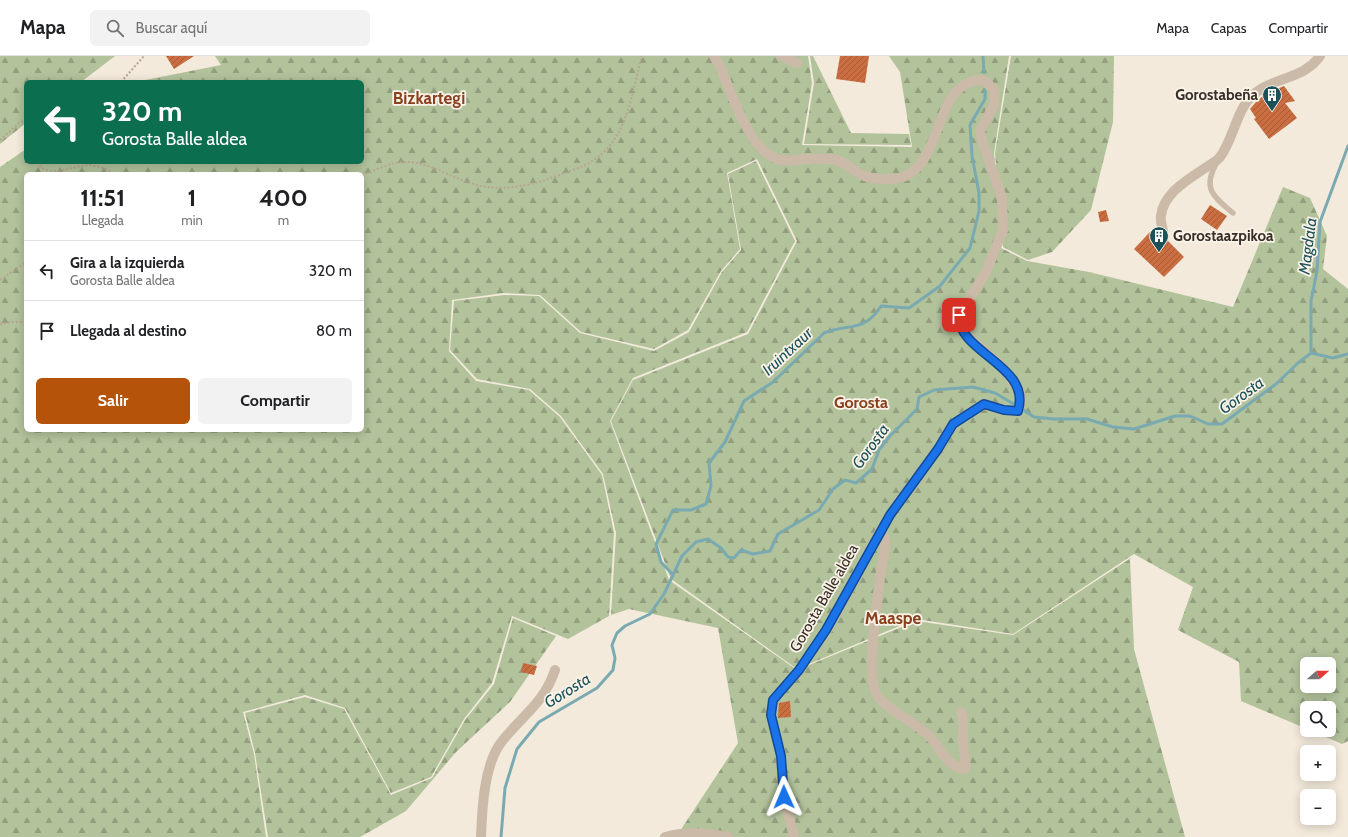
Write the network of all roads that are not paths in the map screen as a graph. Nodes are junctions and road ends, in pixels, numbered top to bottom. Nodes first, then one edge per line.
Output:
1 (714, 56) edge
2 (781, 56) edge
3 (1320, 56) edge
4 (797, 63) dead end
5 (1219, 158) junction
6 (1233, 212) dead end
7 (1162, 231) dead end
8 (881, 530) junction
9 (555, 670) dead end
10 (961, 712) dead end
11 (482, 837) edge
12 (665, 837) edge
13 (728, 837) edge
14 (794, 837) edge

1 - 8 street, Gorosta Balle aldea
2 - 4 street
3 - 5 street
5 - 6 lane
5 - 7 street
8 - 10 street, Gorosta Balle aldea
8 - 14 street, Gorosta Balle aldea
9 - 11 street
12 - 13 street

